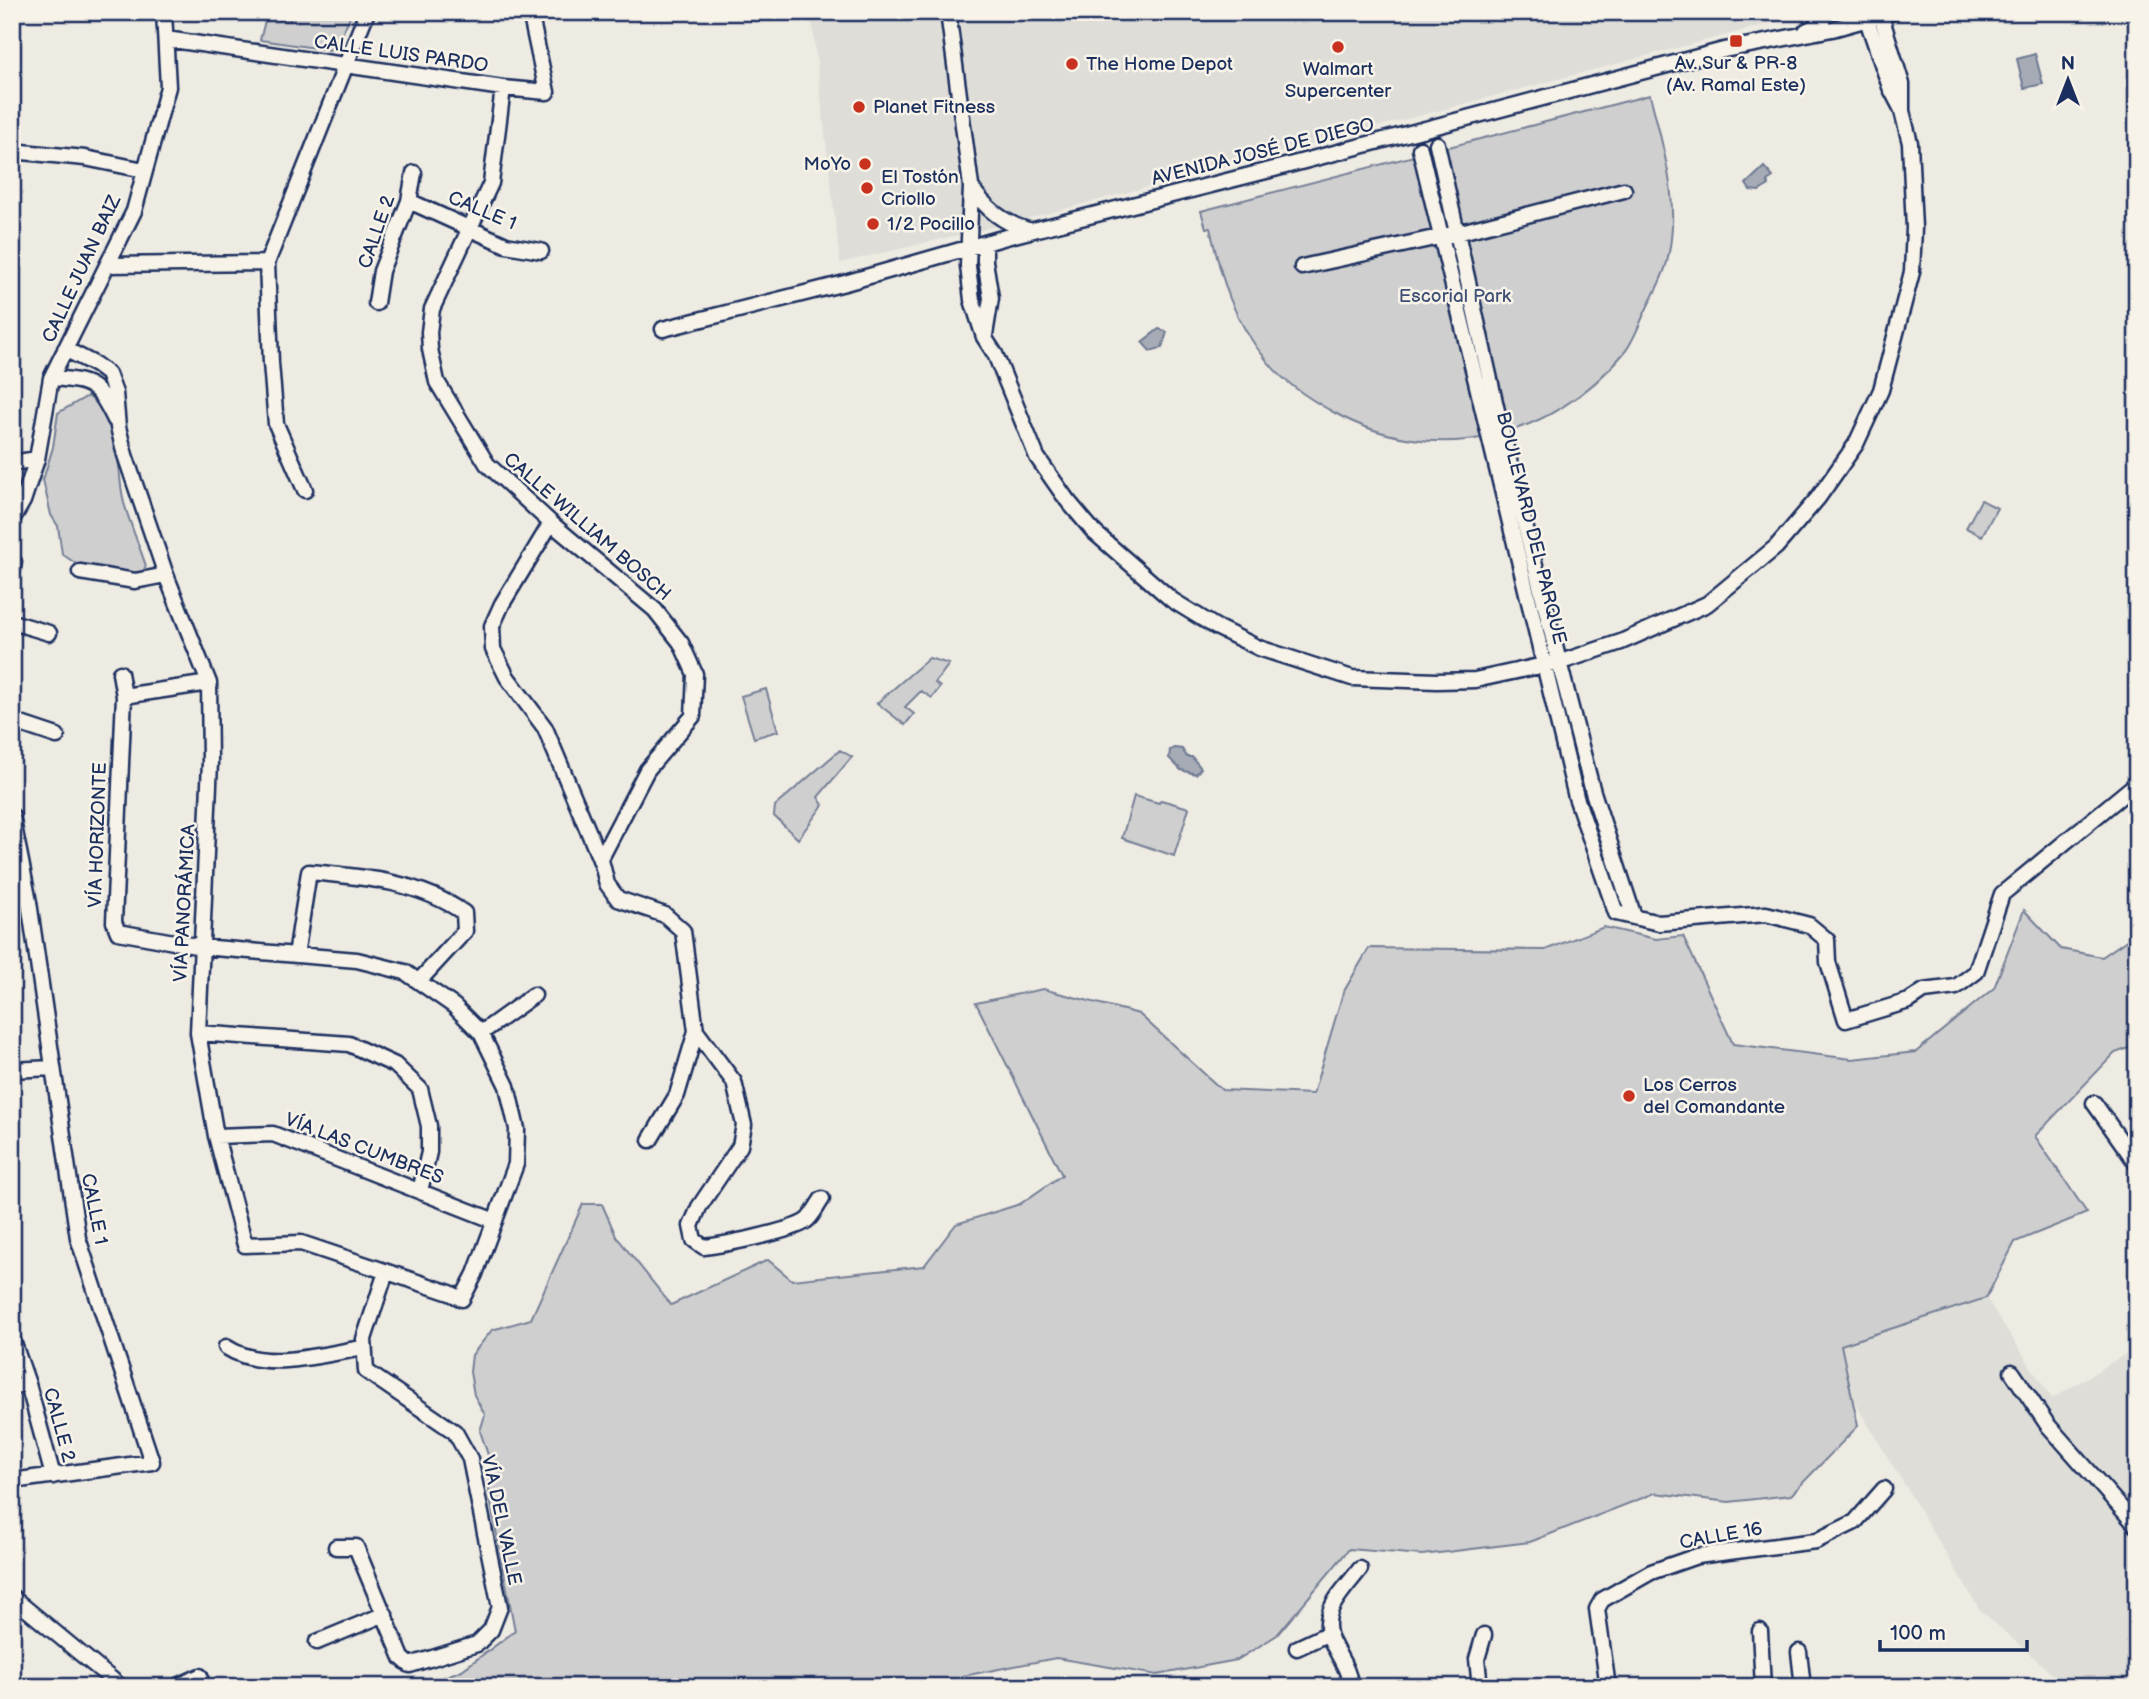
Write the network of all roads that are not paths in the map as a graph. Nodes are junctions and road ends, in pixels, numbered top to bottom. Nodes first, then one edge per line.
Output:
1 (164, 12) edge
2 (367, 12) edge
3 (530, 12) edge
4 (948, 12) edge
5 (1830, 12) edge
6 (1876, 15) edge
7 (1795, 36) junction
8 (166, 39) junction
9 (347, 66) junction
10 (503, 88) junction
11 (1437, 144) dead end
12 (1420, 149) dead end
13 (12, 151) edge
14 (144, 170) junction
15 (414, 173) dead end
16 (971, 186) junction
17 (1624, 190) dead end
18 (409, 201) junction
19 (470, 229) junction
20 (1030, 231) junction
21 (1457, 233) junction
22 (1440, 237) junction
23 (985, 243) junction
24 (970, 248) junction
25 (541, 251) dead end
26 (267, 262) junction
27 (107, 265) junction
28 (1302, 267) dead end
29 (376, 303) dead end
30 (663, 329) dead end
31 (984, 337) junction
32 (65, 349) junction
33 (104, 370) junction
34 (57, 379) junction
35 (85, 383) junction
36 (118, 428) junction
37 (37, 458) junction
38 (12, 463) edge
39 (305, 489) dead end
40 (12, 520) edge
41 (551, 523) junction
42 (80, 572) dead end
43 (166, 575) junction
44 (12, 622) edge
45 (50, 632) dead end
46 (1559, 662) junction
47 (1544, 666) junction
48 (120, 673) dead end
49 (209, 683) junction
50 (124, 696) junction
51 (12, 721) edge
52 (57, 736) dead end
53 (2137, 783) edge
54 (12, 817) edge
55 (600, 860) junction
56 (29, 902) junction
57 (12, 904) edge
58 (1634, 917) junction
59 (202, 947) junction
60 (296, 954) junction
61 (419, 981) junction
62 (534, 995) dead end
63 (696, 1031) junction
64 (198, 1033) junction
65 (481, 1033) junction
66 (52, 1068) junction
67 (12, 1070) edge
68 (2094, 1102) dead end
69 (216, 1136) junction
70 (650, 1140) dead end
71 (2132, 1148) edge
72 (2137, 1164) edge
73 (421, 1191) junction
74 (822, 1199) dead end
75 (495, 1221) junction
76 (386, 1272) junction
77 (12, 1338) edge
78 (226, 1346) dead end
79 (364, 1348) junction
80 (2012, 1372) dead end
81 (28, 1384) junction
82 (12, 1387) edge
83 (53, 1476) junction
84 (12, 1481) edge
85 (1884, 1489) dead end
86 (2137, 1526) edge
87 (336, 1547) dead end
88 (1360, 1569) dead end
89 (12, 1597) edge
90 (385, 1614) junction
91 (1760, 1631) dead end
92 (1327, 1634) junction
93 (1484, 1635) dead end
94 (317, 1642) dead end
95 (1297, 1648) dead end
96 (1799, 1652) dead end
97 (200, 1676) dead end
98 (121, 1687) edge
99 (176, 1687) edge
100 (1351, 1687) edge
101 (1480, 1687) edge
102 (1608, 1687) edge
103 (1763, 1687) edge
104 (1804, 1687) edge

1 - 8 street, CALLE JUAN BAIZ
2 - 9 street
3 - 10 street, CALLE LUIS PARDO
4 - 16 street
5 - 7 street
6 - 7 street, AVENIDA JOSÉ DE DIEGO
6 - 46 street
7 - 20 street, AVENIDA JOSÉ DE DIEGO
8 - 9 street, CALLE LUIS PARDO
8 - 14 street, CALLE JUAN BAIZ
9 - 10 street, CALLE LUIS PARDO
9 - 26 street
10 - 19 street, CALLE WILLIAM BOSCH
11 - 21 street, BOULEVARD DEL PARQUE
12 - 22 street, BOULEVARD DEL PARQUE
13 - 14 street
14 - 27 street, CALLE JUAN BAIZ
15 - 18 street, CALLE 2
16 - 20 street
16 - 24 street
17 - 21 street
18 - 19 street, CALLE 1
18 - 29 street, CALLE 2
19 - 25 street, CALLE 1
19 - 41 street, CALLE WILLIAM BOSCH
20 - 23 street, AVENIDA JOSÉ DE DIEGO
21 - 22 street
21 - 46 street, BOULEVARD DEL PARQUE
22 - 28 street
22 - 47 street, BOULEVARD DEL PARQUE
23 - 24 street, AVENIDA JOSÉ DE DIEGO
23 - 31 street
24 - 30 street, AVENIDA JOSÉ DE DIEGO
24 - 31 street
26 - 27 street
26 - 39 street
27 - 32 street, CALLE JUAN BAIZ
31 - 47 street
32 - 33 street
32 - 34 street, CALLE JUAN BAIZ
33 - 35 street
33 - 36 street, VÍA PANORÁMICA
34 - 35 street
34 - 36 street, VÍA PANORÁMICA
34 - 37 street, CALLE JUAN BAIZ
35 - 36 street, VÍA PANORÁMICA
36 - 43 street, VÍA PANORÁMICA
37 - 38 street
37 - 40 street, CALLE JUAN BAIZ
41 - 55 street
41 - 55 street, CALLE WILLIAM BOSCH
42 - 43 street
43 - 49 street, VÍA PANORÁMICA
44 - 45 street
46 - 47 street
46 - 58 street, BOULEVARD DEL PARQUE
47 - 58 street, BOULEVARD DEL PARQUE
48 - 50 street, VÍA HORIZONTE
49 - 50 street
49 - 59 street, VÍA PANORÁMICA
50 - 59 street, VÍA HORIZONTE
51 - 52 street
53 - 58 street
54 - 56 street, CALLE 1
55 - 63 street
56 - 57 street
56 - 66 street, CALLE 1
59 - 60 street
59 - 64 street, VÍA PANORÁMICA
60 - 61 street
60 - 61 street
61 - 65 street
62 - 65 street
63 - 70 street
63 - 74 street
64 - 69 street, VÍA PANORÁMICA
64 - 73 street
65 - 75 street
66 - 67 street
66 - 83 street, CALLE 1
68 - 71 street
69 - 73 street, VÍA LAS CUMBRES
69 - 76 street, VÍA PANORÁMICA
71 - 72 street
73 - 75 street, VÍA LAS CUMBRES
75 - 76 street
76 - 79 street
77 - 81 street, CALLE 2
78 - 79 street
79 - 90 street, VÍA DEL VALLE
80 - 86 street
81 - 82 street, CALLE 2
81 - 83 street, CALLE 2
83 - 84 street, CALLE 1
85 - 102 street, CALLE 16
87 - 90 street, VÍA DEL VALLE
88 - 92 street
89 - 98 street
90 - 94 street
91 - 103 street
92 - 95 street
92 - 100 street
93 - 101 street
96 - 104 street
97 - 99 street

